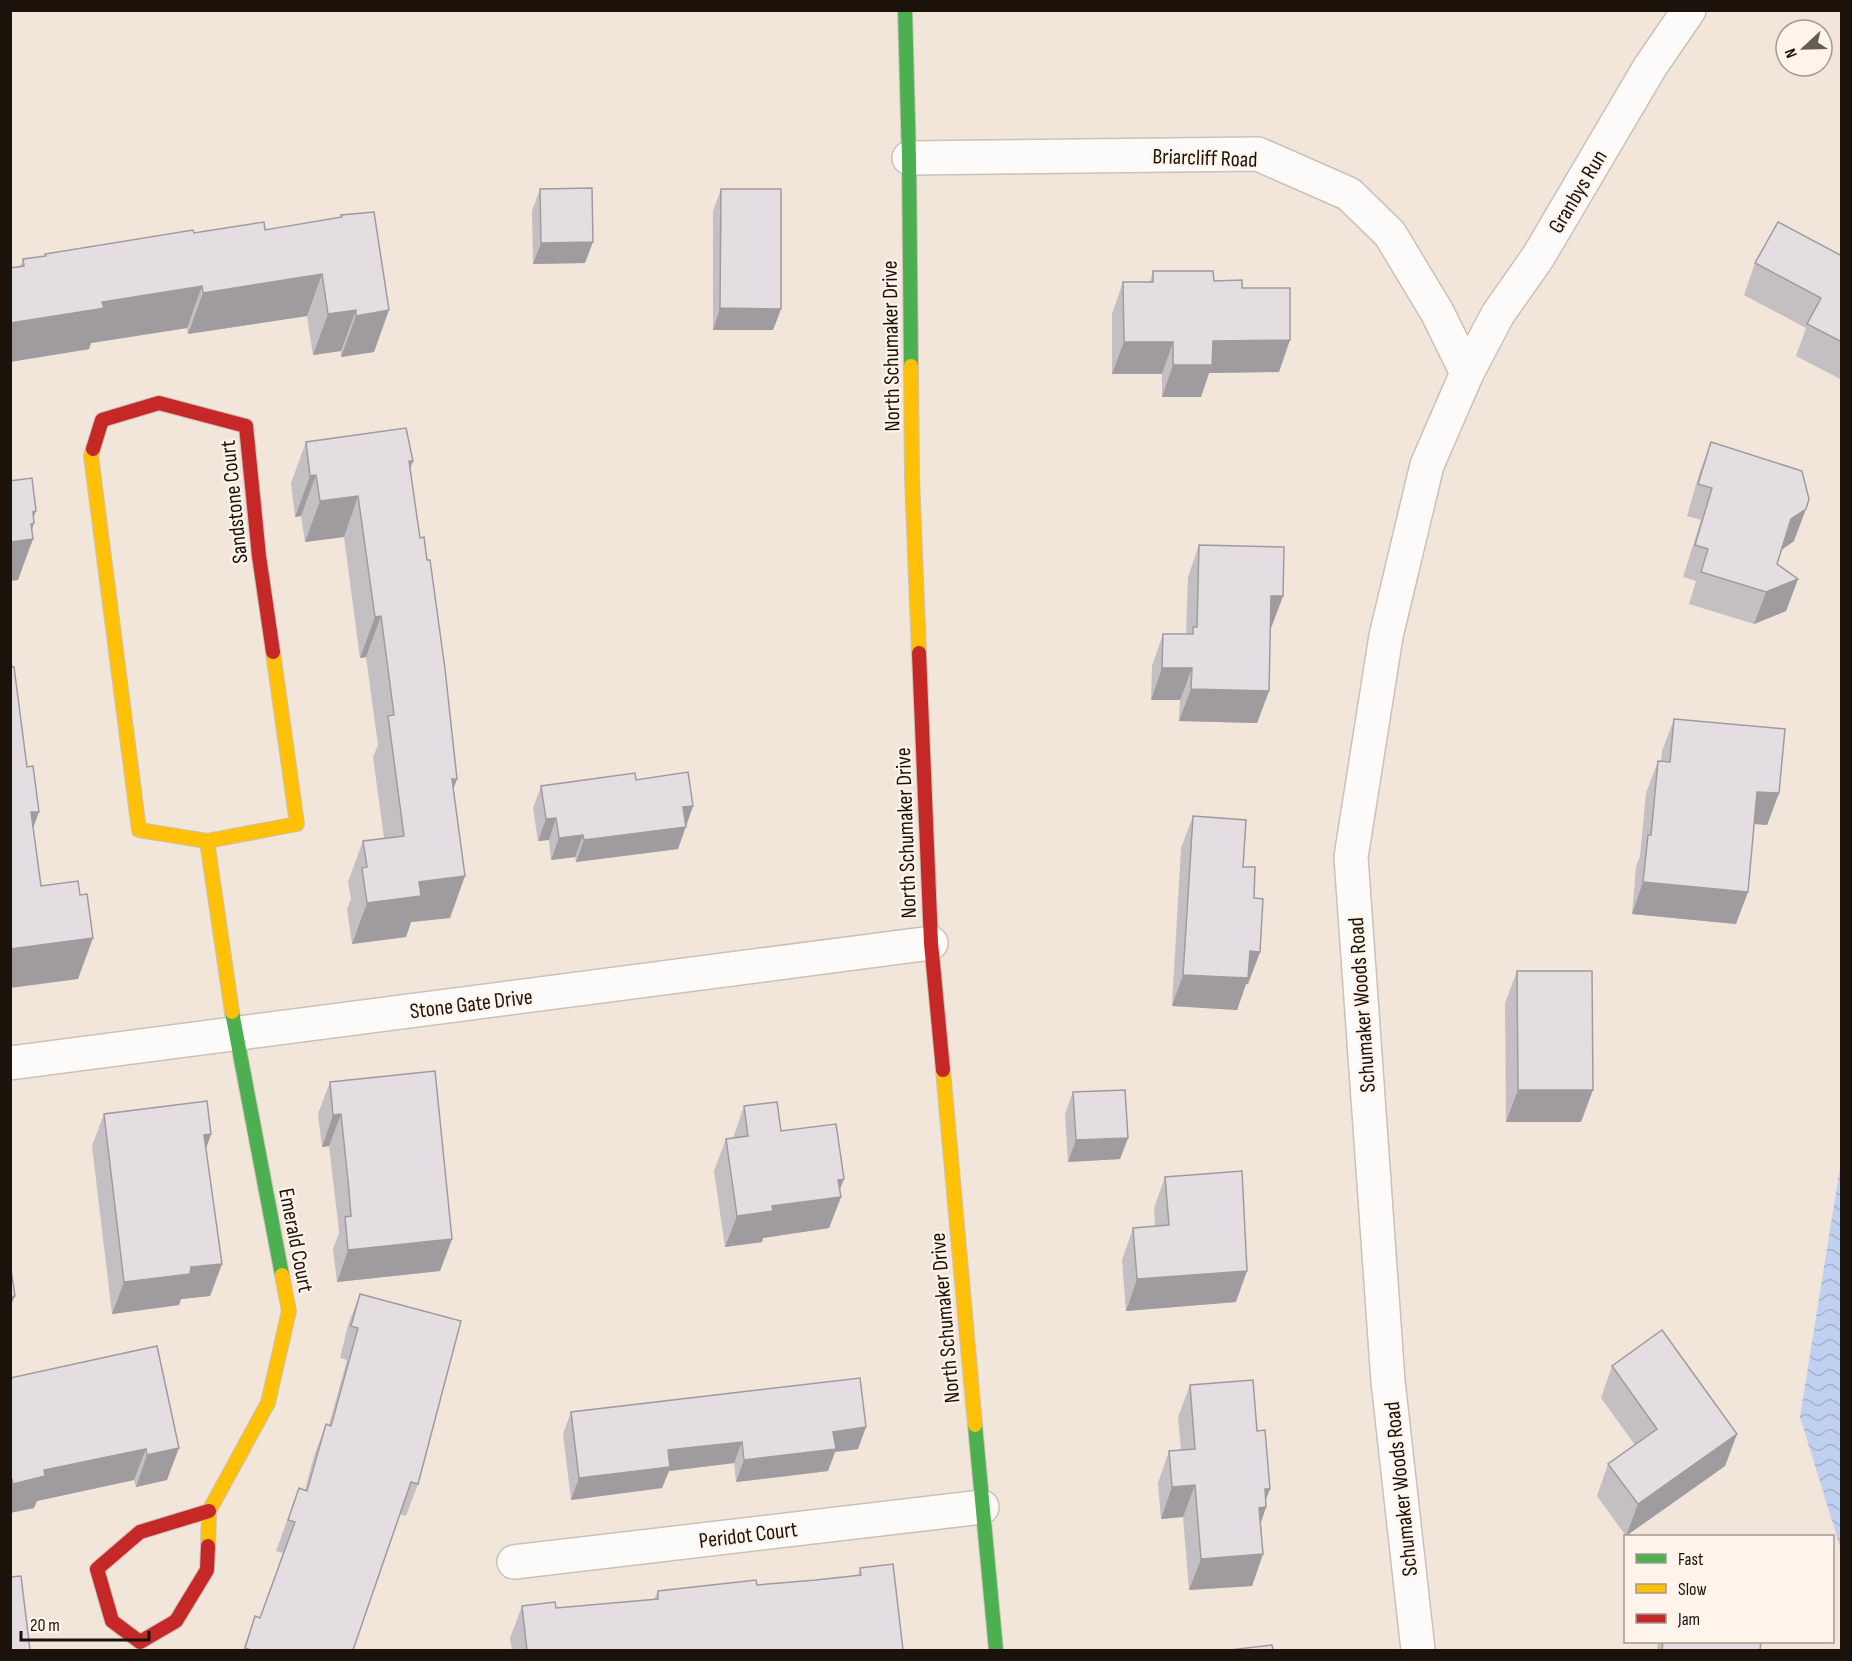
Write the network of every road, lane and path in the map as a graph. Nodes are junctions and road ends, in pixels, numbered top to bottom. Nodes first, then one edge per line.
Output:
1 (905, 10) edge
2 (1689, 10) edge
3 (909, 158) junction
4 (1467, 373) junction
5 (207, 841) junction
6 (931, 943) junction
7 (235, 1034) junction
8 (10, 1063) edge
9 (982, 1507) junction
10 (209, 1511) junction
11 (514, 1562) dead end
12 (996, 1650) edge
13 (1418, 1650) edge

1 - 3 street, North Schumaker Drive
2 - 4 street, Granbys Run
3 - 4 street, Briarcliff Road
3 - 6 street, North Schumaker Drive
4 - 13 street, Schumaker Woods Road
5 - 5 street, Sandstone Court
5 - 7 street
6 - 7 street, Stone Gate Drive
6 - 9 street, North Schumaker Drive
7 - 8 street, Stone Gate Drive
7 - 10 street, Emerald Court
9 - 11 street, Peridot Court
9 - 12 street, North Schumaker Drive
10 - 10 street, Emerald Court

